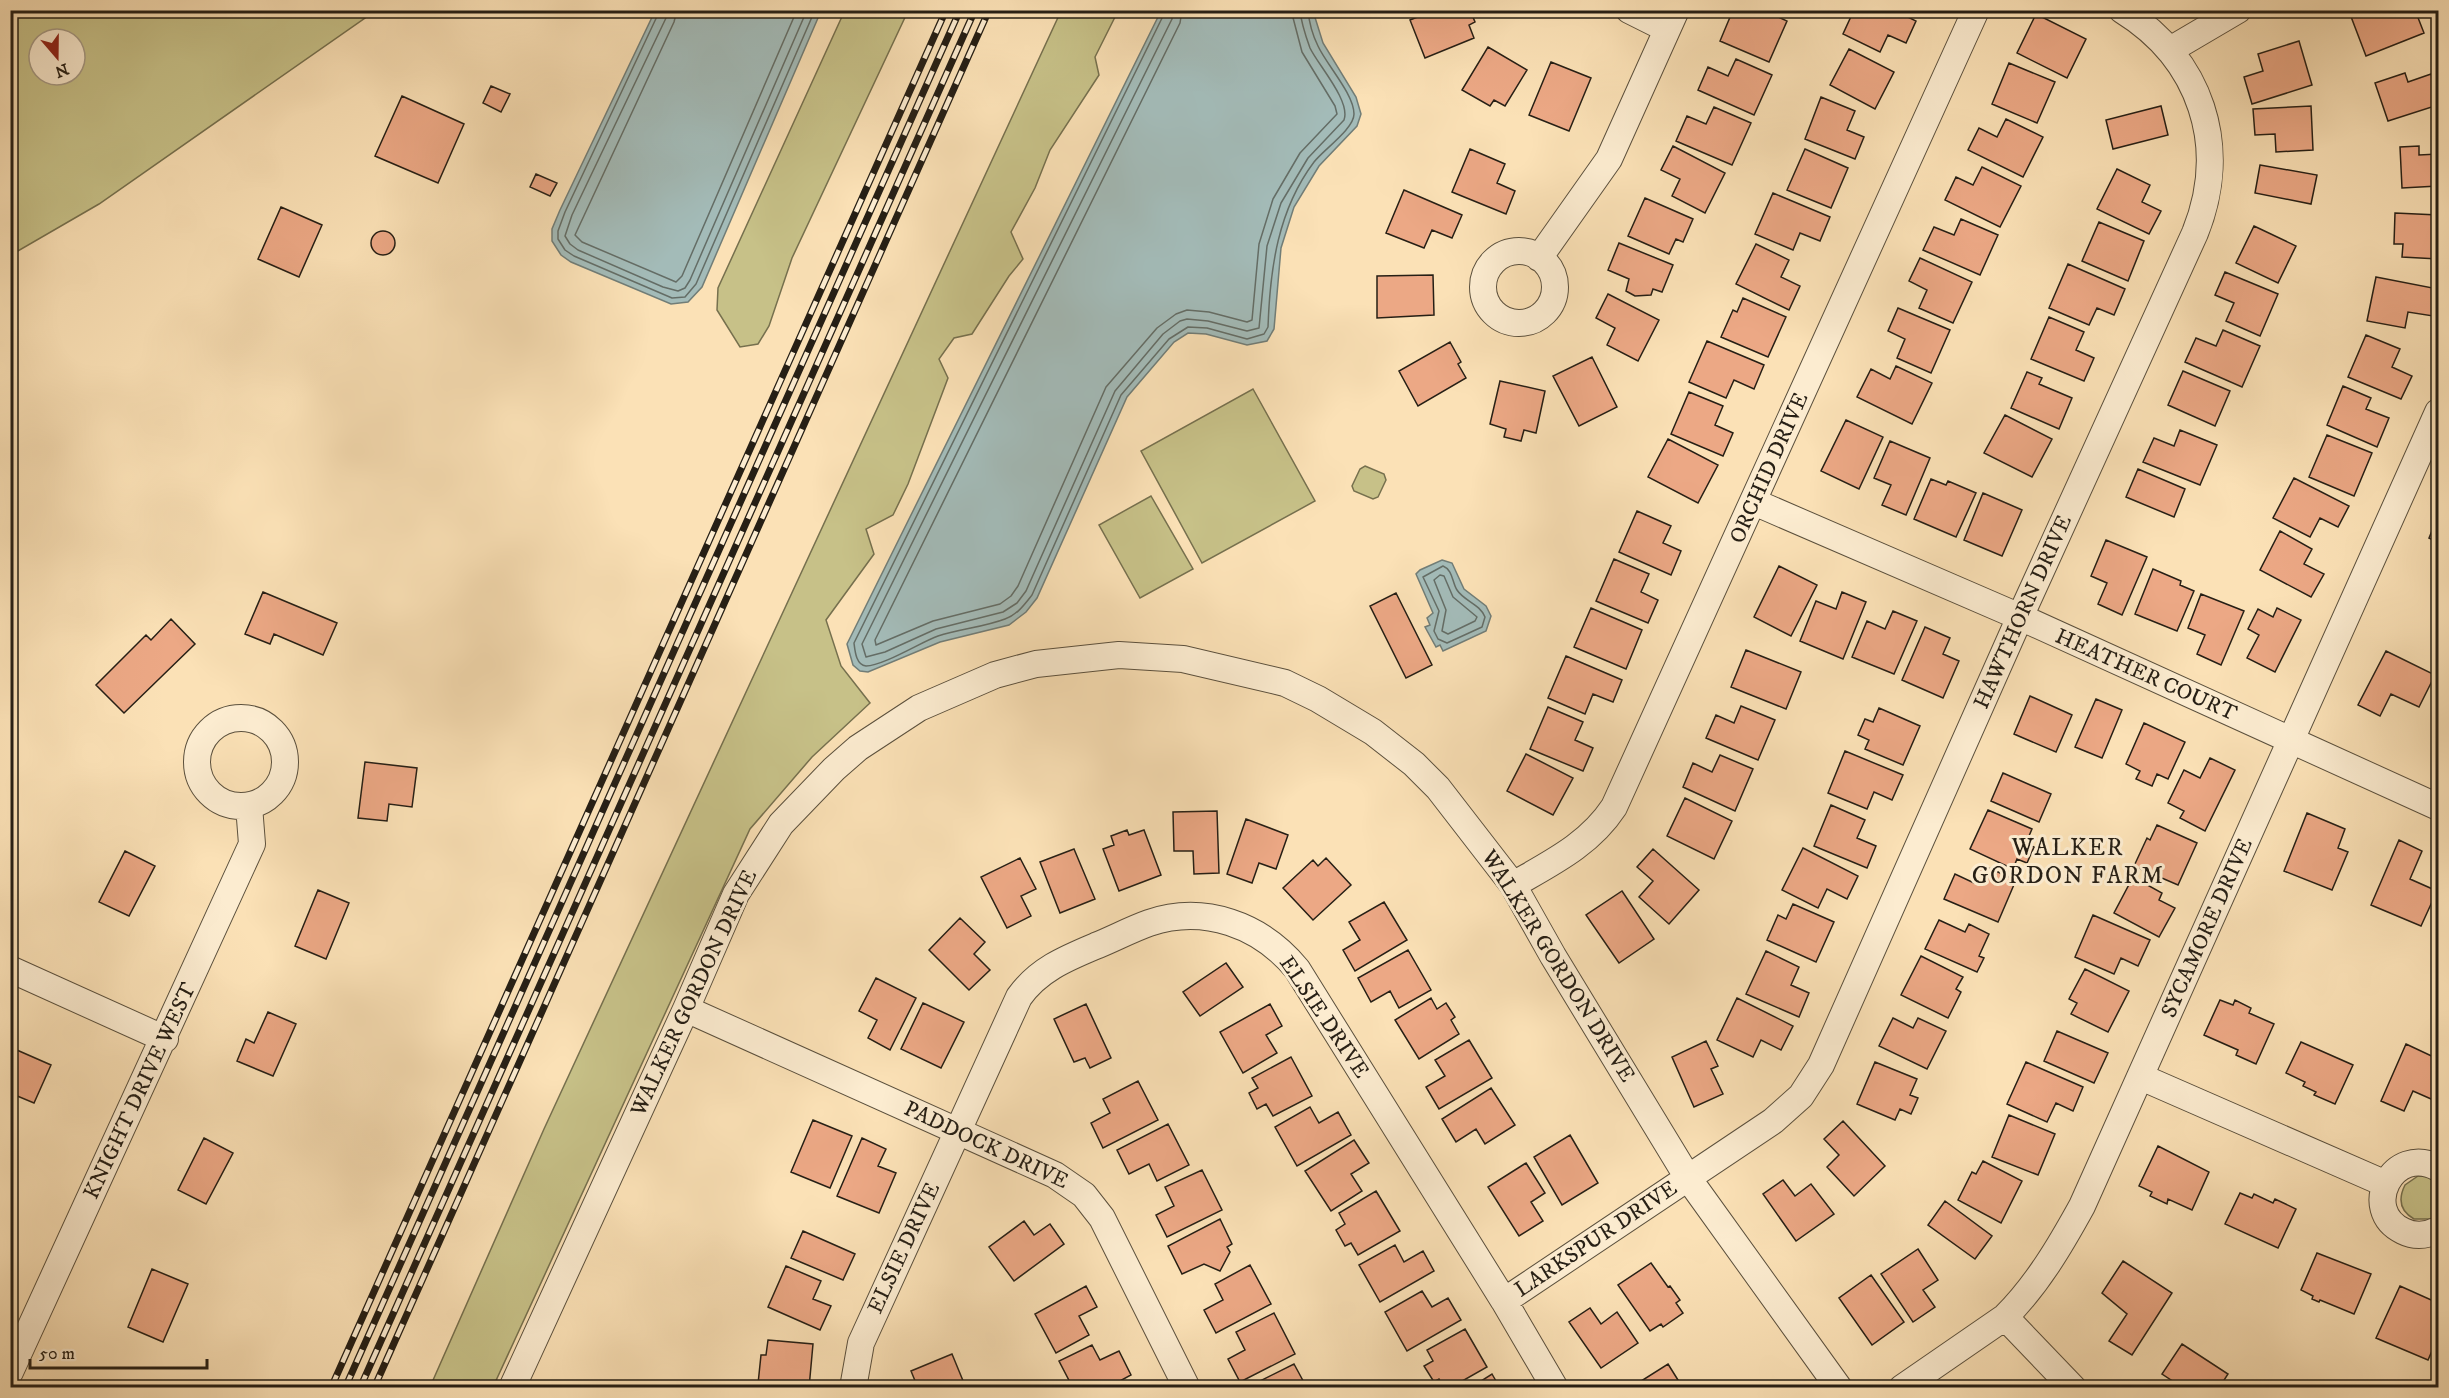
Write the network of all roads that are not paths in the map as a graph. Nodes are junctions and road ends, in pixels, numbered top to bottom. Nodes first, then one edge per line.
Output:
1 (1629, 10) edge
2 (1976, 10) edge
3 (2122, 10) edge
4 (2238, 10) edge
5 (1671, 20) edge
6 (2170, 50) junction
7 (1539, 258) dead end
8 (2436, 425) edge
9 (1754, 501) junction
10 (2020, 617) junction
11 (2290, 740) junction
12 (249, 806) dead end
13 (2439, 807) edge
14 (1513, 885) junction
15 (10, 969) edge
16 (686, 1009) junction
17 (165, 1039) junction
18 (2141, 1077) junction
19 (958, 1130) junction
20 (2439, 1168) edge
21 (1688, 1178) junction
22 (2386, 1184) junction
23 (2439, 1230) edge
24 (1504, 1301) junction
25 (2005, 1317) junction
26 (12, 1366) edge
27 (512, 1388) edge
28 (853, 1388) edge
29 (1187, 1388) edge
30 (1555, 1388) edge
31 (1839, 1388) edge
32 (1902, 1388) edge
33 (2073, 1388) edge

1 - 5 street
2 - 9 street, ORCHID DRIVE
3 - 6 street, HAWTHORN DRIVE
4 - 6 street
5 - 7 street
6 - 10 street, HAWTHORN DRIVE
8 - 11 street, SYCAMORE DRIVE
9 - 10 street, HEATHER COURT
9 - 14 street, ORCHID DRIVE
10 - 11 street, HEATHER COURT
10 - 21 street, HAWTHORN DRIVE
11 - 13 street, HEATHER COURT
11 - 18 street, SYCAMORE DRIVE
12 - 17 street, KNIGHT DRIVE WEST
14 - 16 street, WALKER GORDON DRIVE
14 - 21 street, WALKER GORDON DRIVE
15 - 17 street
16 - 19 street, PADDOCK DRIVE
16 - 27 street, WALKER GORDON DRIVE
17 - 26 street, KNIGHT DRIVE WEST
18 - 22 street
18 - 25 street, SYCAMORE DRIVE
19 - 24 street, ELSIE DRIVE
19 - 28 street, ELSIE DRIVE
19 - 29 street, PADDOCK DRIVE
20 - 22 street
21 - 24 street, LARKSPUR DRIVE
21 - 31 street, WALKER GORDON DRIVE
22 - 23 street
24 - 30 street, ELSIE DRIVE
25 - 32 street, SYCAMORE DRIVE
25 - 33 street

